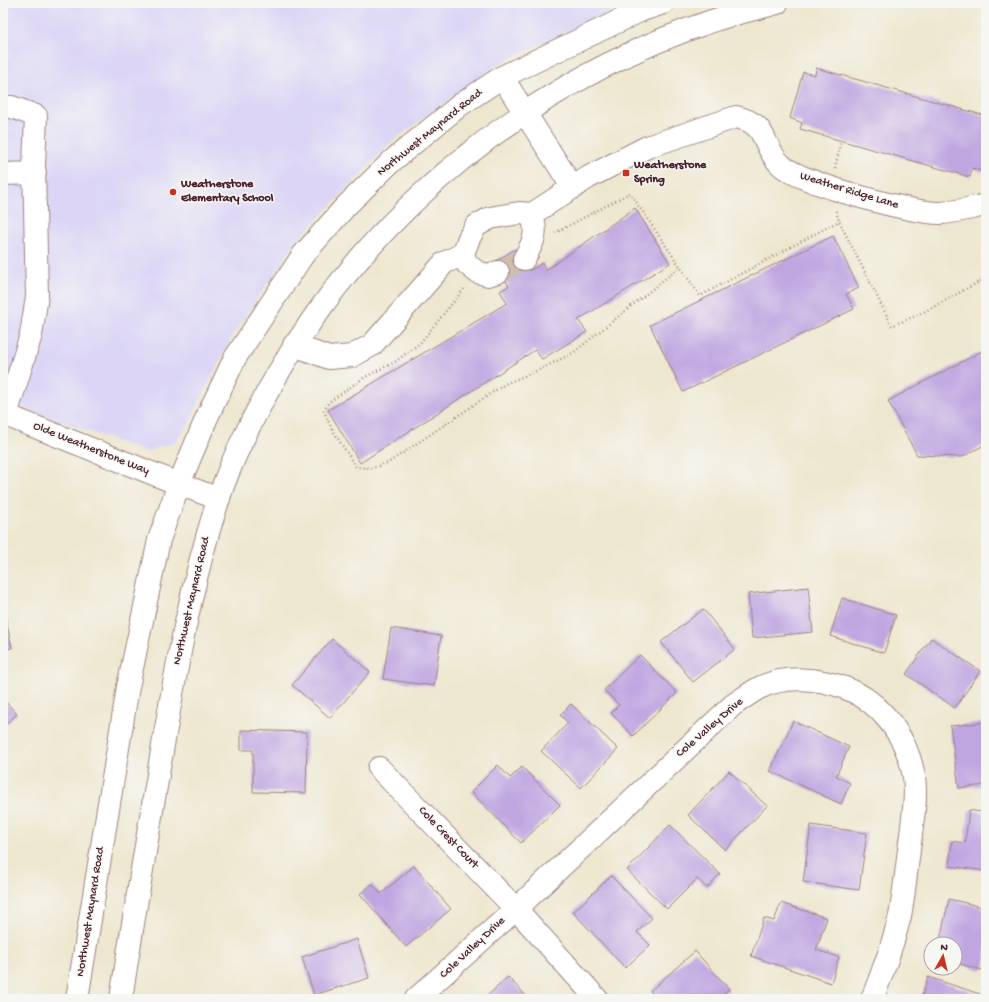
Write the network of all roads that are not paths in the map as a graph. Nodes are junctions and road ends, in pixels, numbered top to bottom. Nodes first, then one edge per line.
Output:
1 (662, 3) edge
2 (777, 3) edge
3 (502, 78) junction
4 (3, 107) edge
5 (524, 114) junction
6 (35, 173) junction
7 (3, 174) edge
8 (573, 188) junction
9 (986, 205) edge
10 (532, 214) junction
11 (465, 259) junction
12 (524, 259) tunnel mouth
13 (498, 272) tunnel mouth
14 (294, 345) junction
15 (4, 414) edge
16 (179, 484) junction
17 (219, 500) junction
18 (379, 768) dead end
19 (516, 908) junction
20 (77, 999) edge
21 (121, 999) edge
22 (416, 999) edge
23 (597, 999) edge
24 (872, 999) edge

1 - 3 main road, Northwest Maynard Road
2 - 5 main road, Northwest Maynard Road
3 - 5 main road
3 - 16 main road, Northwest Maynard Road
4 - 6 main road
5 - 8 main road
5 - 14 main road, Northwest Maynard Road
6 - 7 main road
6 - 15 main road
8 - 9 main road, Weather Ridge Lane
8 - 10 main road, Weather Ridge Lane
10 - 11 main road
10 - 12 main road
11 - 13 main road
11 - 14 main road
14 - 17 main road, Northwest Maynard Road
15 - 16 main road, Olde Weatherstone Way
16 - 17 main road, Olde Weatherstone Way
16 - 20 main road, Northwest Maynard Road
17 - 21 main road, Northwest Maynard Road
18 - 19 main road, Cole Crest Court
19 - 22 main road, Cole Valley Drive
19 - 23 main road, Cole Crest Court
19 - 24 main road, Cole Valley Drive

